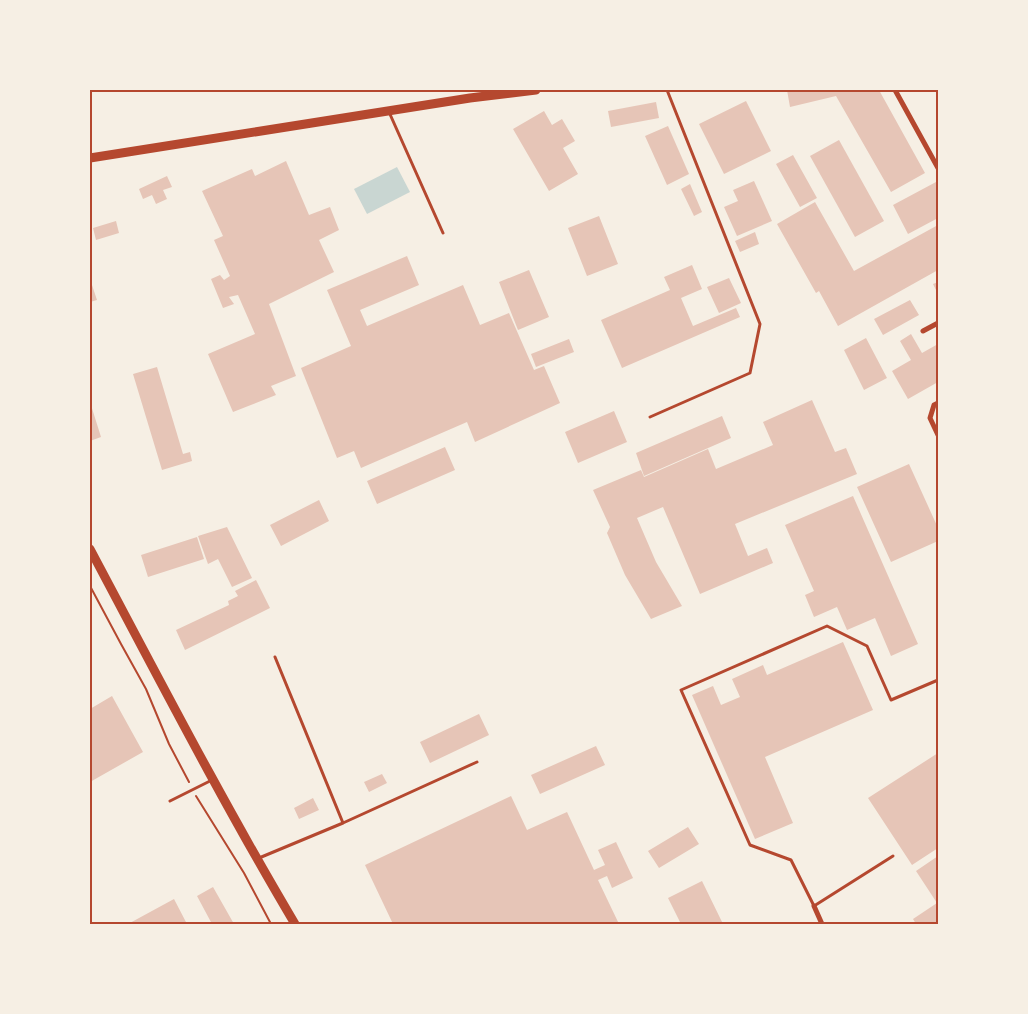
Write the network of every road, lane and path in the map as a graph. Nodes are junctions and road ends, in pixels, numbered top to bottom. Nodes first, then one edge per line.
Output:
1 (494, 90) edge
2 (536, 90) edge
3 (668, 90) edge
4 (895, 90) edge
5 (482, 97) junction
6 (389, 111) junction
7 (90, 158) edge
8 (938, 168) edge
9 (443, 233) dead end
10 (938, 323) edge
11 (923, 331) dead end
12 (938, 403) edge
13 (650, 417) dead end
14 (938, 435) edge
15 (90, 549) edge
16 (90, 586) edge
17 (276, 657) dead end
18 (938, 680) edge
19 (477, 762) dead end
20 (213, 780) junction
21 (193, 790) junction
22 (170, 802) dead end
23 (343, 823) junction
24 (893, 856) dead end
25 (256, 859) junction
26 (814, 906) junction
27 (271, 924) edge
28 (295, 924) edge
29 (822, 924) edge

1 - 5 lane
2 - 5 street
3 - 13 lane
4 - 8 street
5 - 6 street
6 - 7 street
6 - 9 lane
10 - 11 street
12 - 14 street
15 - 20 street
16 - 21 path
17 - 23 lane
18 - 26 lane
19 - 23 lane
20 - 21 lane
20 - 25 street
21 - 22 lane
21 - 27 path
23 - 25 lane
24 - 26 lane
25 - 28 street
26 - 29 street

